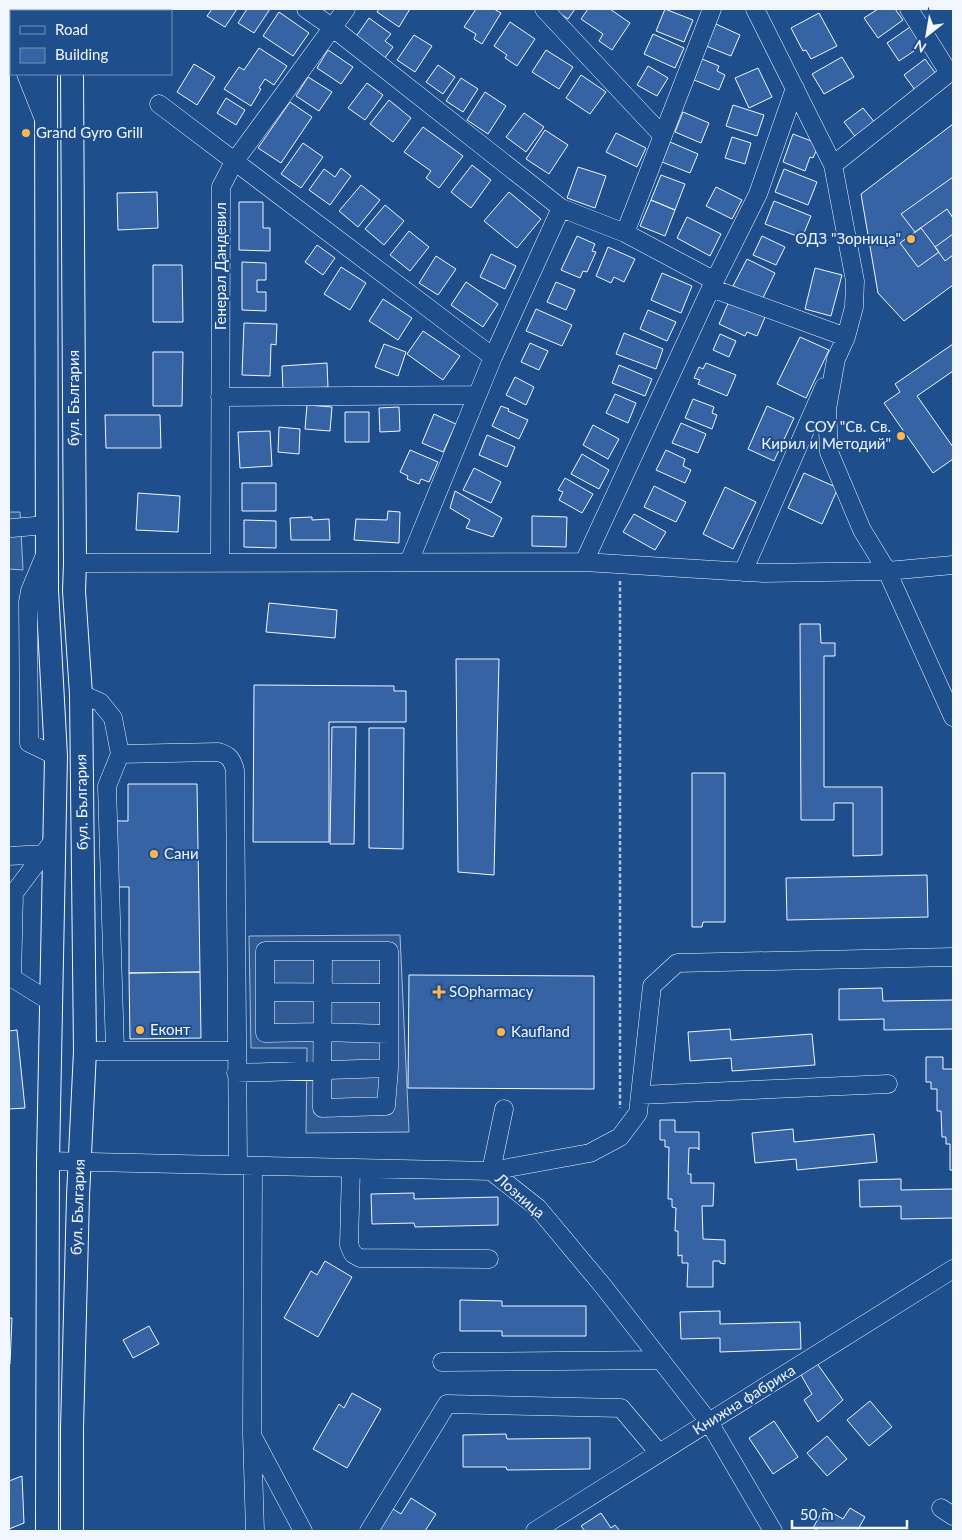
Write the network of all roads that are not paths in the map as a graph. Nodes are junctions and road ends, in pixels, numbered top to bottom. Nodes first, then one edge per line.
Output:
1 (306, 9) edge
2 (346, 9) edge
3 (544, 9) edge
4 (712, 9) edge
5 (755, 9) edge
6 (909, 9) edge
7 (333, 28) junction
8 (26, 75) edge
9 (46, 75) edge
10 (72, 75) edge
11 (795, 88) junction
12 (160, 104) dead end
13 (46, 122) junction
14 (663, 136) junction
15 (234, 162) junction
16 (833, 164) junction
17 (561, 208) junction
18 (626, 233) junction
19 (713, 284) junction
20 (846, 337) junction
21 (493, 357) junction
22 (836, 359) junction
23 (477, 395) junction
24 (220, 396) junction
25 (46, 526) junction
26 (12, 528) dead end
27 (409, 562) junction
28 (584, 562) junction
29 (75, 563) junction
30 (220, 563) junction
31 (953, 564) edge
32 (887, 571) junction
33 (743, 572) junction
34 (81, 694) junction
35 (953, 717) edge
36 (120, 754) junction
37 (49, 847) junction
38 (9, 856) edge
39 (323, 951) junction
40 (953, 957) edge
41 (265, 992) junction
42 (322, 993) junction
43 (389, 993) junction
44 (51, 1002) junction
45 (322, 1032) junction
46 (389, 1034) junction
47 (115, 1050) junction
48 (85, 1051) junction
49 (236, 1051) junction
50 (389, 1068) junction
51 (322, 1070) junction
52 (236, 1073) junction
53 (888, 1084) dead end
54 (640, 1095) junction
55 (504, 1109) dead end
56 (48, 1161) junction
57 (80, 1162) junction
58 (245, 1166) junction
59 (351, 1168) junction
60 (491, 1171) junction
61 (489, 1259) dead end
62 (953, 1268) edge
63 (661, 1360) junction
64 (442, 1362) dead end
65 (709, 1422) junction
66 (252, 1434) junction
67 (659, 1453) junction
68 (47, 1531) edge
69 (72, 1531) edge
70 (256, 1531) edge
71 (303, 1531) edge
72 (369, 1531) edge
73 (535, 1531) edge
74 (772, 1531) edge

1 - 7 street
2 - 7 street, Генерал Дандевил
3 - 14 street
4 - 14 street
5 - 11 street
6 - 16 street
7 - 15 street, Генерал Дандевил
7 - 17 street
8 - 13 street
9 - 13 main road, бул. България
10 - 29 main road, бул. България
11 - 16 street
11 - 19 street
12 - 15 street
13 - 25 main road, бул. България
14 - 18 street
15 - 21 street
15 - 24 street, Генерал Дандевил
16 - 20 street
17 - 18 street
17 - 21 street
18 - 19 street
19 - 20 street
19 - 28 street
20 - 22 street
21 - 23 street
22 - 32 street
22 - 33 street
23 - 24 street
23 - 27 street
24 - 30 street, Генерал Дандевил
25 - 26 street
25 - 37 main road, бул. България
27 - 28 street
27 - 30 street
28 - 33 street
29 - 30 street
29 - 34 main road, бул. България
31 - 32 street
32 - 33 street
32 - 35 street
34 - 36 street
34 - 48 main road, бул. България
36 - 47 street
36 - 49 street
37 - 38 street
37 - 44 main road, бул. България
37 - 44 street
39 - 41 street
39 - 42 street
39 - 43 street
40 - 54 street
41 - 42 street
41 - 45 street
42 - 43 street
42 - 45 street
43 - 46 street
44 - 56 main road, бул. България
45 - 46 street
45 - 51 street
46 - 50 street
47 - 48 street
47 - 49 street
48 - 57 main road, бул. България
49 - 52 street
50 - 51 street
50 - 51 street
51 - 52 street
52 - 58 street
53 - 54 street
54 - 60 street
55 - 60 street
56 - 57 street, Лозница
56 - 68 main road, бул. България
57 - 58 street, Лозница
57 - 69 main road, бул. България
58 - 59 street, Лозница
58 - 66 street
59 - 60 street, Лозница
59 - 61 street
60 - 63 street, Лозница
62 - 65 street, Книжна фабрика
63 - 64 street
63 - 65 street, Лозница
65 - 67 street, Книжна фабрика
65 - 74 street, Лозница
66 - 70 street
66 - 71 street
67 - 72 street
67 - 73 street, Книжна фабрика

